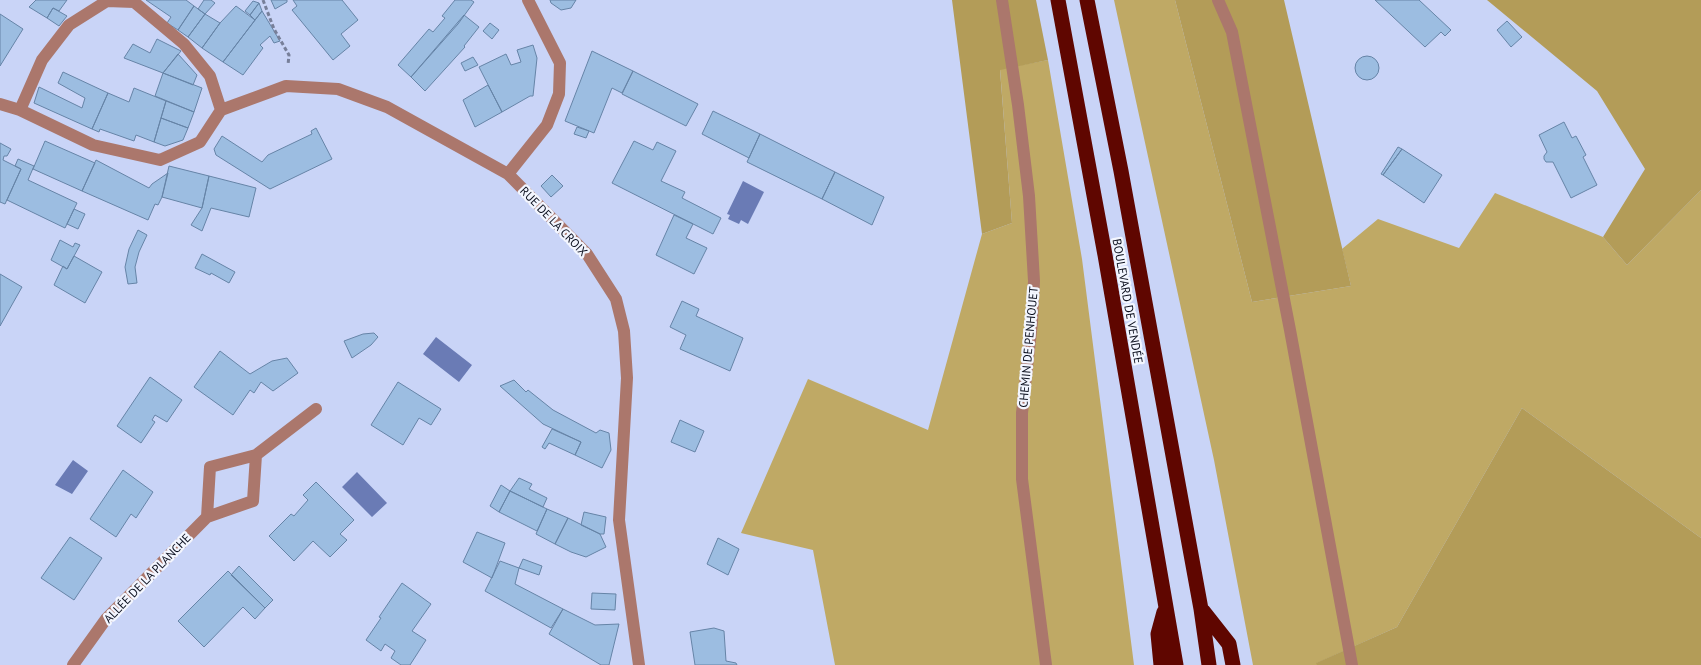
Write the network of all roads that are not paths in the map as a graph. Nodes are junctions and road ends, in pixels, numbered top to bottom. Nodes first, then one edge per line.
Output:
1 (528, 0) edge
2 (1002, 0) edge
3 (1058, 0) edge
4 (1087, 0) edge
5 (1218, 0) edge
6 (0, 104) edge
7 (20, 110) junction
8 (221, 110) junction
9 (508, 174) junction
10 (316, 409) dead end
11 (256, 454) junction
12 (207, 517) junction
13 (1165, 608) junction
14 (1201, 609) junction
15 (73, 665) edge
16 (639, 665) edge
17 (1046, 665) edge
18 (1161, 665) edge
19 (1176, 665) edge
20 (1210, 665) edge
21 (1233, 665) edge
22 (1352, 665) edge

1 - 9 street
2 - 17 street, CHEMIN DE PENHOUET
3 - 13 highway, BOULEVARD DE VENDÉE
4 - 14 highway
5 - 22 street
6 - 7 street
7 - 8 street
7 - 8 street
8 - 9 street, RUE DE LA CROIX
9 - 16 street, RUE DE LA CROIX
10 - 11 street
11 - 12 street, ALLÉE DE LA PLANCHE
11 - 12 street
12 - 15 street, ALLÉE DE LA PLANCHE
13 - 18 highway
13 - 19 highway, BOULEVARD DE VENDÉE
14 - 20 highway
14 - 21 highway

